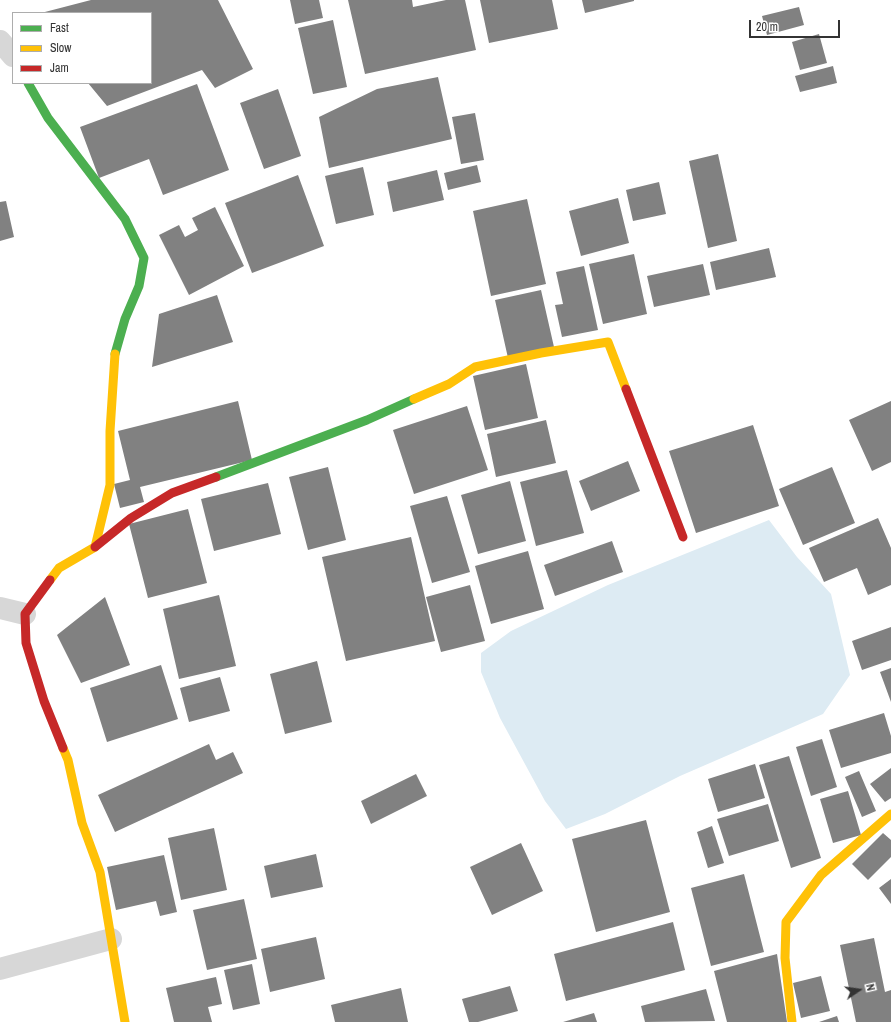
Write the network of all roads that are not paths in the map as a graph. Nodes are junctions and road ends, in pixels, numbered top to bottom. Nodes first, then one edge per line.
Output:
1 (0, 41) edge
2 (12, 55) edge
3 (29, 84) edge
4 (682, 537) dead end
5 (95, 547) junction
6 (0, 608) edge
7 (25, 614) junction
8 (891, 814) edge
9 (111, 939) junction
10 (0, 968) edge
11 (125, 1022) edge
12 (792, 1022) edge

1 - 2 street
3 - 5 street
4 - 5 street
5 - 7 street
6 - 7 street
7 - 9 street
8 - 12 street
9 - 10 street
9 - 11 street

